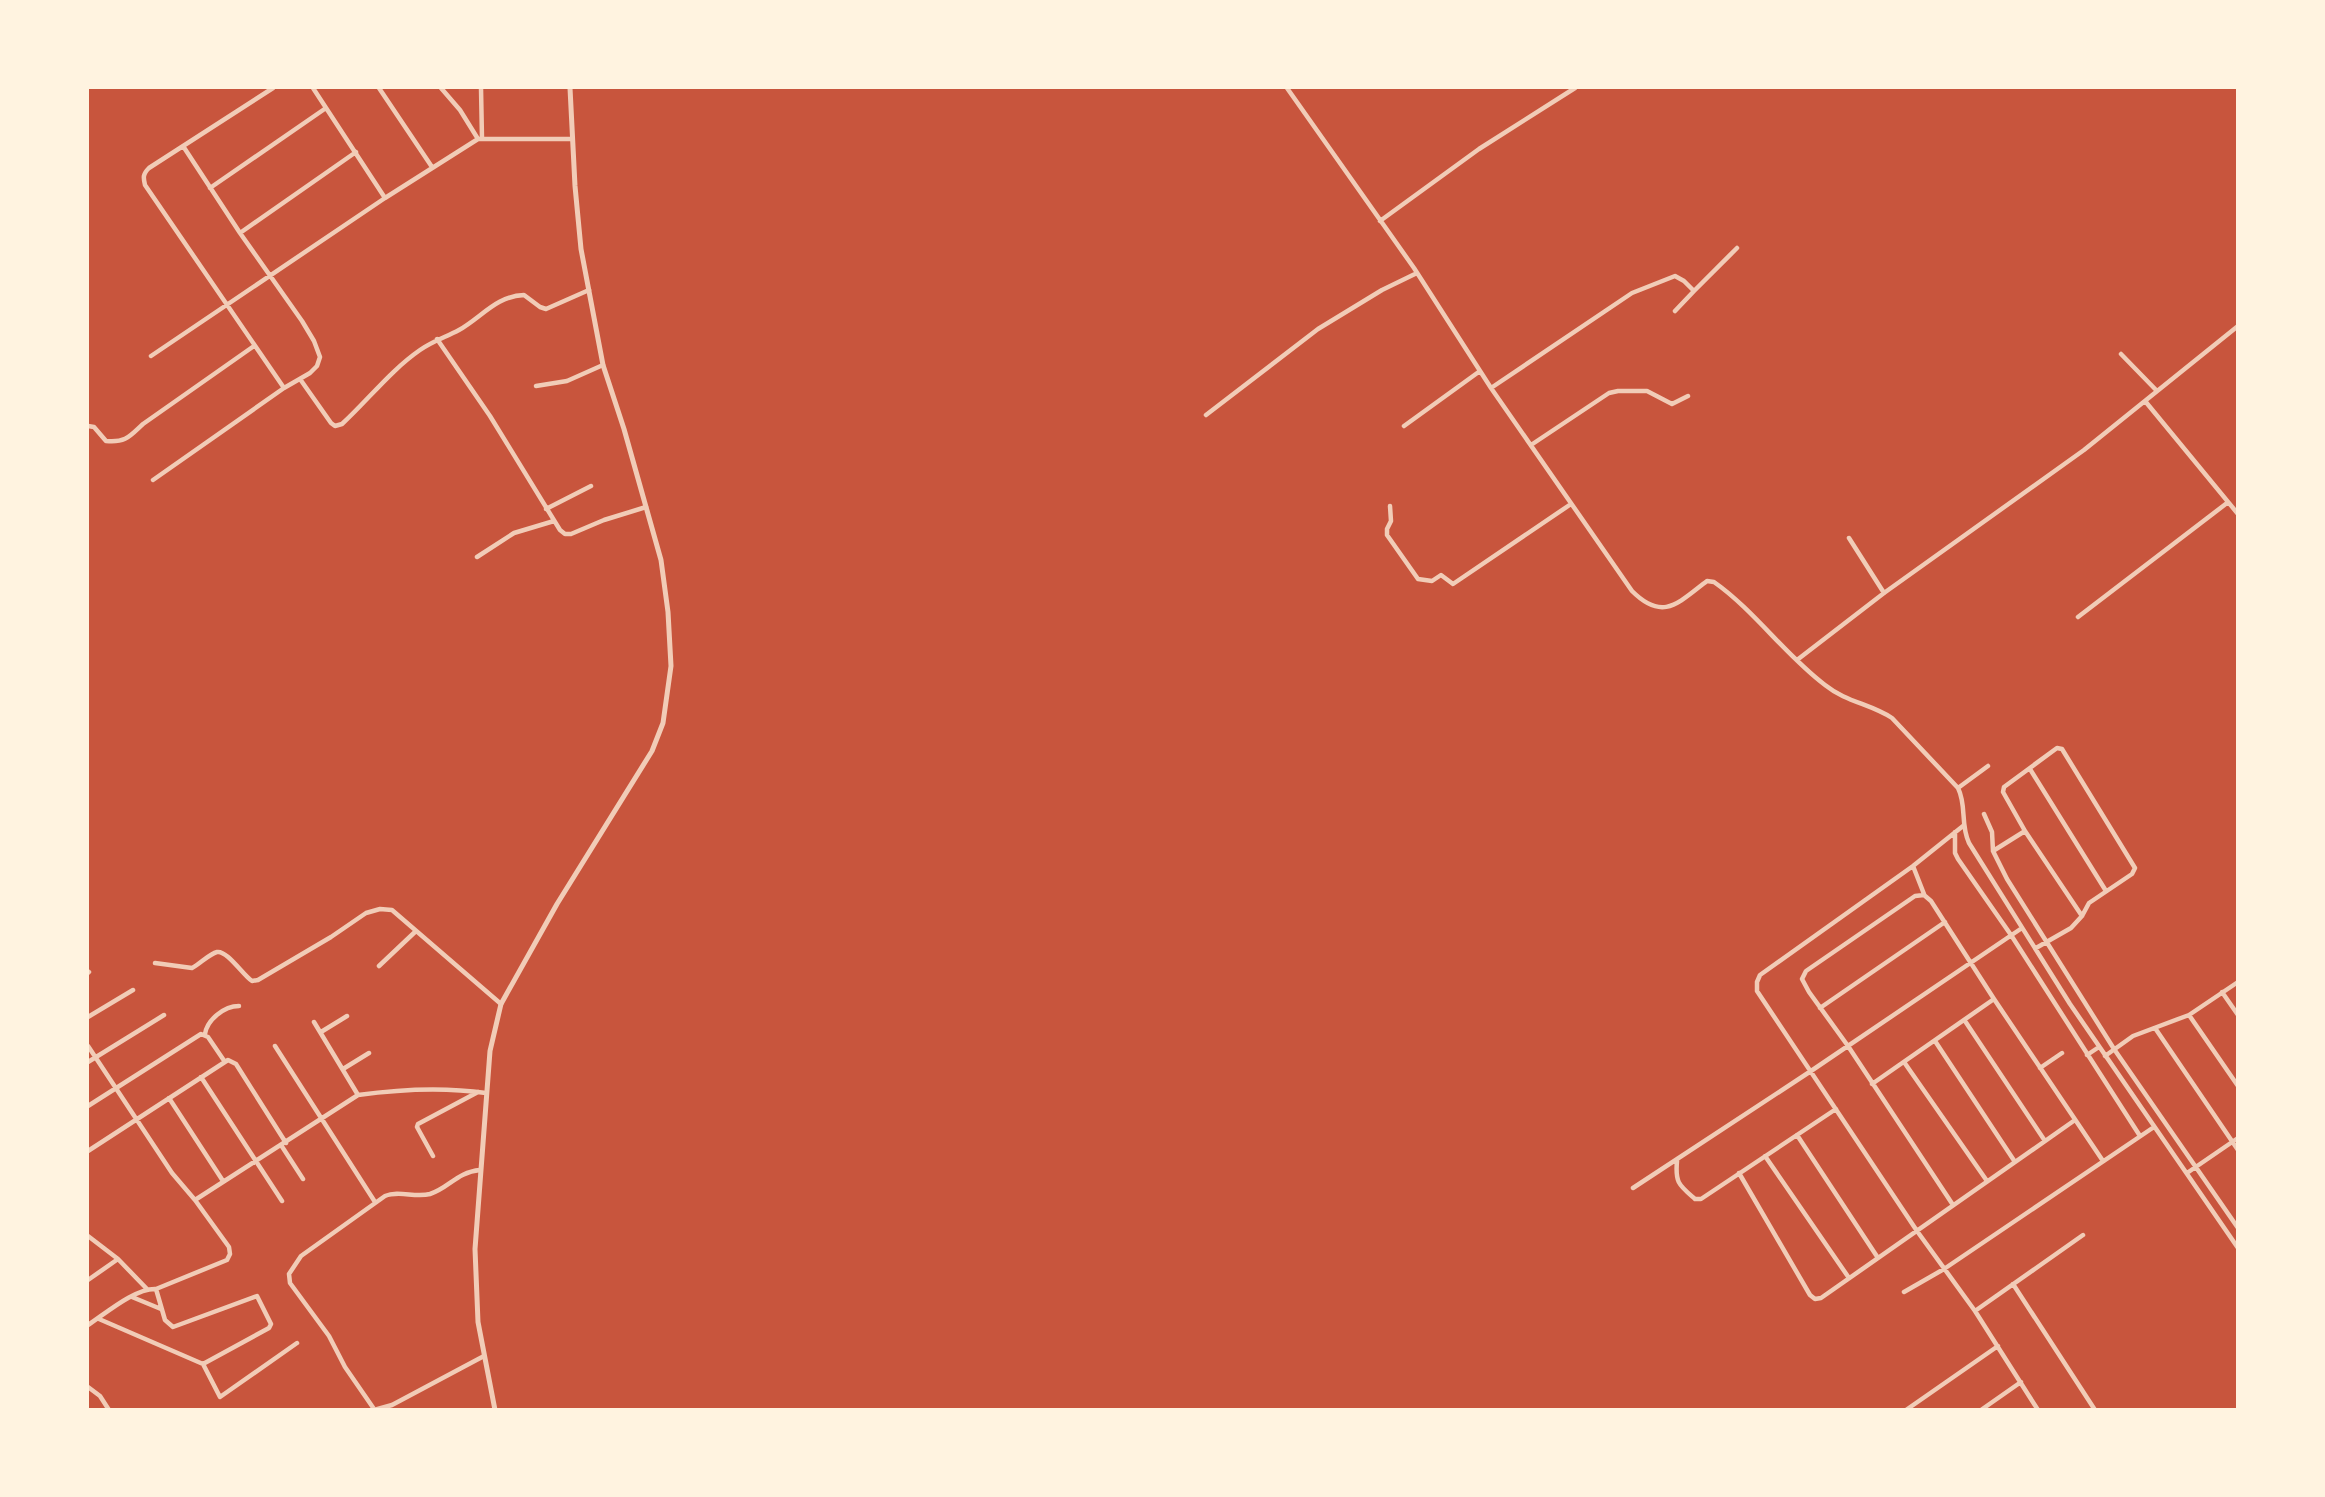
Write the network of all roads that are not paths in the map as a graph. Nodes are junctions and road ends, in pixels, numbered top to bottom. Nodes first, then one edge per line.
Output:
1 (273, 88) edge
2 (313, 88) edge
3 (379, 88) edge
4 (441, 88) edge
5 (481, 88) edge
6 (570, 88) edge
7 (1287, 88) edge
8 (1575, 88) edge
9 (326, 108) junction
10 (480, 139) junction
11 (571, 139) junction
12 (183, 146) junction
13 (356, 152) junction
14 (432, 167) junction
15 (210, 188) junction
16 (386, 198) junction
17 (1380, 221) junction
18 (240, 233) junction
19 (1737, 248) dead end
20 (1417, 273) junction
21 (271, 276) junction
22 (589, 290) junction
23 (1694, 291) junction
24 (228, 304) junction
25 (1675, 311) dead end
26 (2238, 326) edge
27 (437, 339) junction
28 (254, 346) junction
29 (2121, 354) dead end
30 (151, 356) dead end
31 (603, 365) junction
32 (1480, 371) junction
33 (300, 379) junction
34 (536, 386) dead end
35 (284, 388) junction
36 (1491, 388) junction
37 (2157, 391) junction
38 (1688, 396) dead end
39 (2145, 401) junction
40 (1206, 415) dead end
41 (88, 426) edge
42 (1404, 426) dead end
43 (1531, 445) junction
44 (153, 480) dead end
45 (591, 486) dead end
46 (2227, 503) junction
47 (1571, 504) junction
48 (1390, 506) dead end
49 (646, 507) junction
50 (547, 509) junction
51 (2238, 514) edge
52 (554, 521) junction
53 (1849, 538) dead end
54 (477, 557) dead end
55 (1884, 593) junction
56 (2078, 617) dead end
57 (1797, 660) junction
58 (1988, 766) dead end
59 (2030, 769) junction
60 (1958, 788) junction
61 (1984, 814) dead end
62 (1963, 826) junction
63 (2025, 831) junction
64 (1955, 832) junction
65 (1993, 851) junction
66 (1913, 866) junction
67 (2106, 891) junction
68 (1924, 895) junction
69 (2027, 910) junction
70 (2082, 916) junction
71 (2016, 918) junction
72 (1945, 922) junction
73 (2022, 928) junction
74 (416, 931) junction
75 (2011, 935) junction
76 (2047, 942) junction
77 (2036, 948) junction
78 (155, 963) dead end
79 (1971, 963) junction
80 (379, 966) dead end
81 (2238, 982) edge
82 (133, 990) dead end
83 (2222, 992) junction
84 (1994, 999) junction
85 (501, 1004) junction
86 (239, 1006) dead end
87 (1820, 1008) junction
88 (164, 1015) dead end
89 (2189, 1015) junction
90 (2238, 1015) edge
91 (347, 1016) dead end
92 (88, 1017) edge
93 (1965, 1021) junction
94 (314, 1022) dead end
95 (2155, 1028) junction
96 (321, 1033) junction
97 (205, 1035) junction
98 (1935, 1041) junction
99 (88, 1046) edge
100 (275, 1046) dead end
101 (1848, 1046) junction
102 (2099, 1047) junction
103 (2115, 1049) junction
104 (369, 1053) dead end
105 (2062, 1053) dead end
106 (2087, 1055) junction
107 (2105, 1056) junction
108 (95, 1058) junction
109 (88, 1062) edge
110 (225, 1062) junction
111 (1904, 1062) junction
112 (2040, 1068) junction
113 (343, 1069) junction
114 (1811, 1072) junction
115 (201, 1077) junction
116 (1872, 1084) junction
117 (2238, 1086) edge
118 (115, 1089) junction
119 (479, 1092) junction
120 (486, 1093) junction
121 (358, 1095) junction
122 (169, 1098) junction
123 (88, 1106) edge
124 (1837, 1109) junction
125 (2156, 1112) junction
126 (2148, 1118) junction
127 (323, 1119) junction
128 (135, 1120) junction
129 (2075, 1121) junction
130 (2154, 1127) junction
131 (1797, 1135) junction
132 (2140, 1136) junction
133 (2238, 1138) edge
134 (2045, 1140) junction
135 (2232, 1142) junction
136 (284, 1144) junction
137 (2238, 1150) edge
138 (88, 1151) edge
139 (433, 1156) dead end
140 (1765, 1156) junction
141 (1677, 1160) junction
142 (2103, 1161) junction
143 (255, 1162) junction
144 (2015, 1162) junction
145 (2194, 1167) junction
146 (480, 1170) junction
147 (1739, 1173) junction
148 (2186, 1174) junction
149 (303, 1179) dead end
150 (223, 1181) junction
151 (1987, 1181) junction
152 (1633, 1188) dead end
153 (195, 1200) junction
154 (282, 1201) dead end
155 (375, 1202) junction
156 (1953, 1205) junction
157 (2238, 1228) edge
158 (1917, 1231) junction
159 (2083, 1235) dead end
160 (88, 1236) edge
161 (2238, 1248) edge
162 (1878, 1258) junction
163 (118, 1259) junction
164 (1944, 1269) junction
165 (1849, 1278) junction
166 (88, 1280) edge
167 (2013, 1284) junction
168 (147, 1289) junction
169 (156, 1289) junction
170 (1905, 1292) dead end
171 (132, 1297) junction
172 (162, 1310) junction
173 (1975, 1311) junction
174 (98, 1318) junction
175 (88, 1325) edge
176 (297, 1343) dead end
177 (1997, 1346) junction
178 (484, 1356) junction
179 (203, 1364) junction
180 (2021, 1382) junction
181 (88, 1387) edge
182 (109, 1409) edge
183 (374, 1409) edge
184 (495, 1409) edge
185 (1906, 1409) edge
186 (1981, 1409) edge
187 (2038, 1409) edge
188 (2095, 1409) edge

1 - 12 street
2 - 9 street
3 - 14 street
4 - 10 street
5 - 10 street
6 - 11 street
7 - 17 street
8 - 17 street
9 - 13 street
9 - 15 street
10 - 11 street
10 - 14 street
11 - 22 street
12 - 15 street
12 - 24 street
13 - 16 street
13 - 18 street
14 - 16 street
15 - 18 street
16 - 21 street
17 - 20 street
18 - 21 street
19 - 23 street
20 - 32 street
20 - 40 street
21 - 24 street
21 - 33 street
22 - 27 street
22 - 31 street
23 - 25 street
23 - 36 street
24 - 28 street
24 - 30 street
26 - 37 street
27 - 33 street
27 - 50 street
28 - 35 street
28 - 41 street
29 - 37 street
31 - 34 street
31 - 49 street
32 - 36 street
32 - 42 street
33 - 35 street
35 - 44 street
36 - 43 street
37 - 39 street
38 - 43 street
39 - 46 street
39 - 55 street
43 - 47 street
45 - 50 street
46 - 51 street
46 - 56 street
47 - 48 street
47 - 57 street
49 - 52 street
49 - 85 street
50 - 52 street
52 - 54 street
53 - 55 street
55 - 57 street
57 - 60 street
58 - 60 street
59 - 63 street
59 - 67 street
59 - 67 street
60 - 62 street
61 - 65 street
62 - 64 street
62 - 71 street
63 - 65 street
63 - 70 street
64 - 66 street
64 - 75 street
65 - 69 street
66 - 68 street
66 - 114 street
67 - 70 street
68 - 72 street
68 - 87 street
69 - 71 street
69 - 76 street
70 - 76 street
71 - 73 street
72 - 79 street
72 - 87 street
73 - 75 street
73 - 77 street
74 - 78 street
74 - 80 street
74 - 85 street
75 - 79 street
75 - 106 street
76 - 77 street
76 - 103 street
77 - 102 street
79 - 84 street
79 - 101 street
81 - 83 street
82 - 92 street
83 - 89 street
83 - 90 street
84 - 93 street
84 - 112 street
85 - 120 street
86 - 97 street
87 - 101 street
88 - 108 street
89 - 95 street
89 - 117 street
91 - 96 street
93 - 98 street
93 - 134 street
94 - 96 street
95 - 103 street
95 - 135 street
96 - 113 street
97 - 110 street
97 - 118 street
98 - 111 street
98 - 144 street
99 - 108 street
100 - 127 street
101 - 114 street
101 - 116 street
102 - 106 street
102 - 107 street
103 - 107 street
103 - 125 street
104 - 113 street
105 - 112 street
106 - 132 street
107 - 126 street
108 - 109 street
108 - 118 street
110 - 115 street
110 - 136 street
111 - 116 street
111 - 151 street
112 - 129 street
113 - 121 street
114 - 124 street
114 - 141 street
115 - 122 street
115 - 143 street
116 - 156 street
118 - 123 street
118 - 128 street
119 - 120 street
119 - 121 street
119 - 139 street
120 - 146 street
121 - 127 street
122 - 128 street
122 - 150 street
124 - 131 street
124 - 158 street
125 - 126 street
125 - 145 street
126 - 130 street
127 - 136 street
127 - 155 street
128 - 138 street
128 - 153 street
129 - 134 street
129 - 142 street
130 - 132 street
130 - 148 street
131 - 140 street
131 - 162 street
132 - 142 street
133 - 135 street
134 - 144 street
135 - 137 street
135 - 145 street
136 - 143 street
136 - 149 street
140 - 147 street
140 - 165 street
141 - 147 street
141 - 152 street
142 - 164 street
143 - 150 street
143 - 154 street
144 - 151 street
145 - 148 street
145 - 157 street
146 - 155 street
146 - 178 street
147 - 165 street
148 - 161 street
150 - 153 street
151 - 156 street
153 - 169 street
155 - 183 street
156 - 158 street
158 - 162 street
158 - 164 street
159 - 167 street
160 - 163 street
162 - 165 street
163 - 166 street
163 - 168 street
164 - 170 street
164 - 173 street
167 - 173 street
167 - 188 street
168 - 169 street
168 - 171 street
169 - 172 street
171 - 172 street
171 - 174 street
172 - 179 street
173 - 177 street
174 - 175 street
174 - 179 street
176 - 179 street
177 - 180 street
177 - 185 street
178 - 183 street
178 - 184 street
180 - 186 street
180 - 187 street
181 - 182 street

